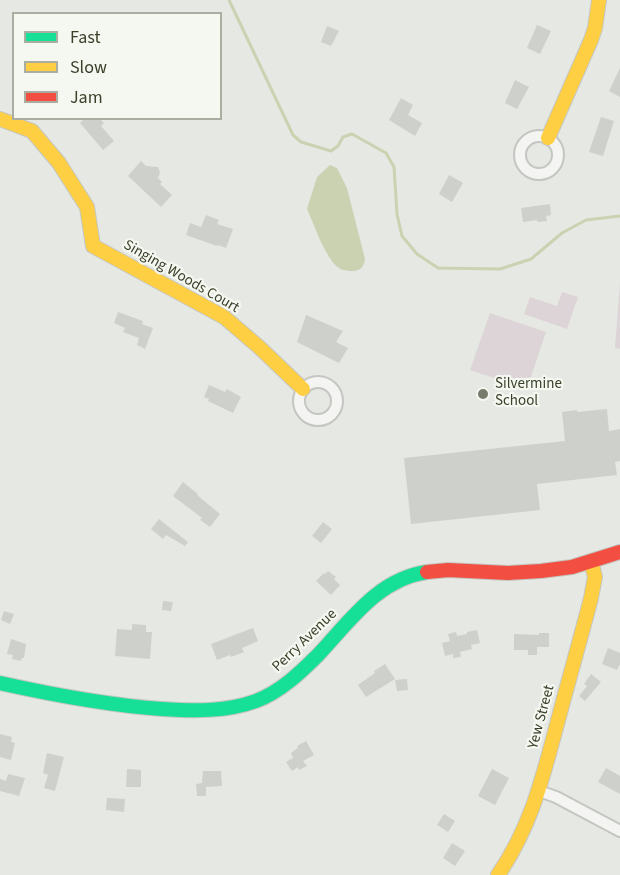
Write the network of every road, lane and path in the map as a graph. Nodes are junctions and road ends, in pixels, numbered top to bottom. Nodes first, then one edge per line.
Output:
1 (599, 0) edge
2 (0, 119) edge
3 (548, 138) dead end
4 (303, 389) dead end
5 (620, 552) edge
6 (591, 561) junction
7 (0, 683) edge
8 (539, 791) junction
9 (620, 831) edge
10 (498, 875) edge

1 - 3 street
2 - 4 street, Singing Woods Court
5 - 6 street, Perry Avenue
6 - 7 street, Perry Avenue
6 - 8 street, Yew Street
8 - 9 street
8 - 10 street, Yew Street

